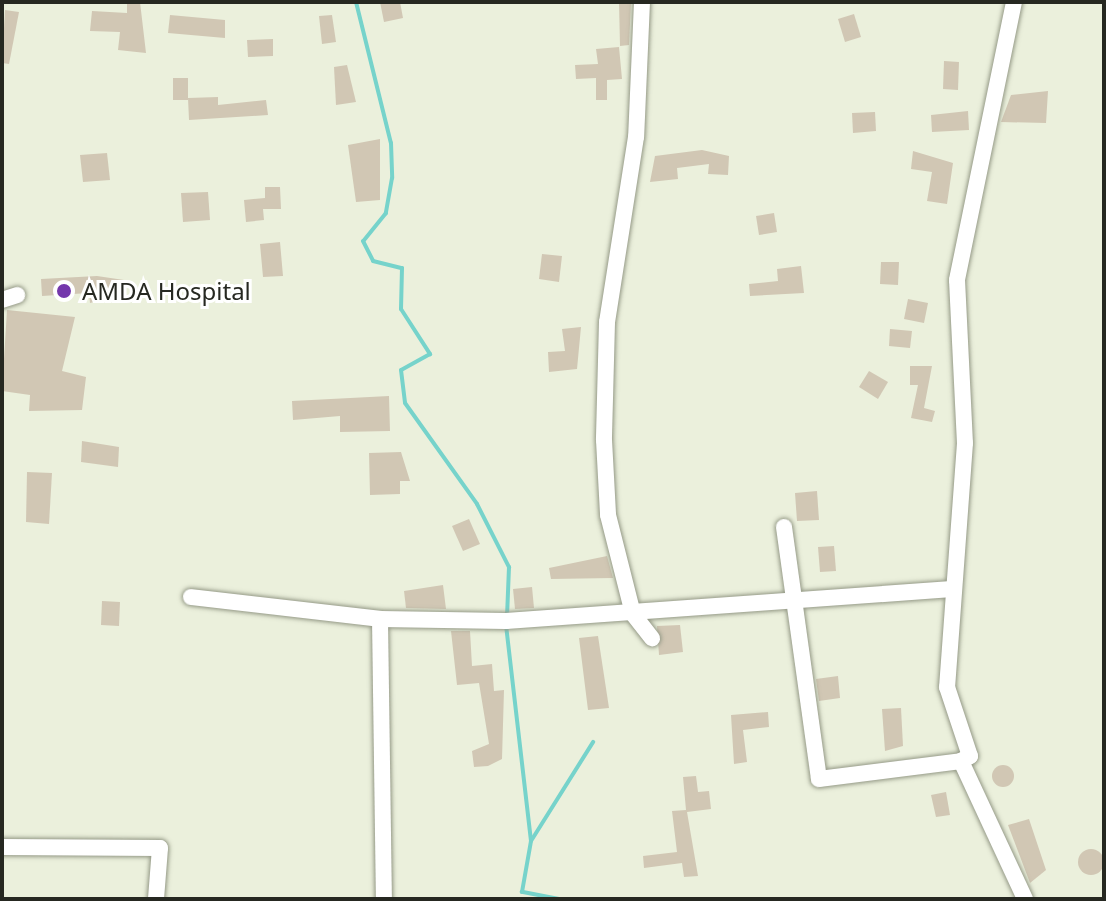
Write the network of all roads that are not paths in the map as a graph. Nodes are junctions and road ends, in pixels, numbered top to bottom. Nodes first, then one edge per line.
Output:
1 (642, 2) edge
2 (1014, 2) edge
3 (784, 527) dead end
4 (952, 589) junction
5 (191, 597) dead end
6 (793, 602) junction
7 (633, 614) junction
8 (380, 619) junction
9 (652, 638) dead end
10 (961, 761) junction
11 (2, 847) edge
12 (156, 899) edge
13 (384, 899) edge
14 (1025, 899) edge

1 - 7 street
2 - 4 street
3 - 6 street
4 - 6 street
4 - 10 street
5 - 8 street
6 - 7 street
6 - 10 street
7 - 8 street
7 - 9 street
8 - 13 street
10 - 14 street
11 - 12 street

